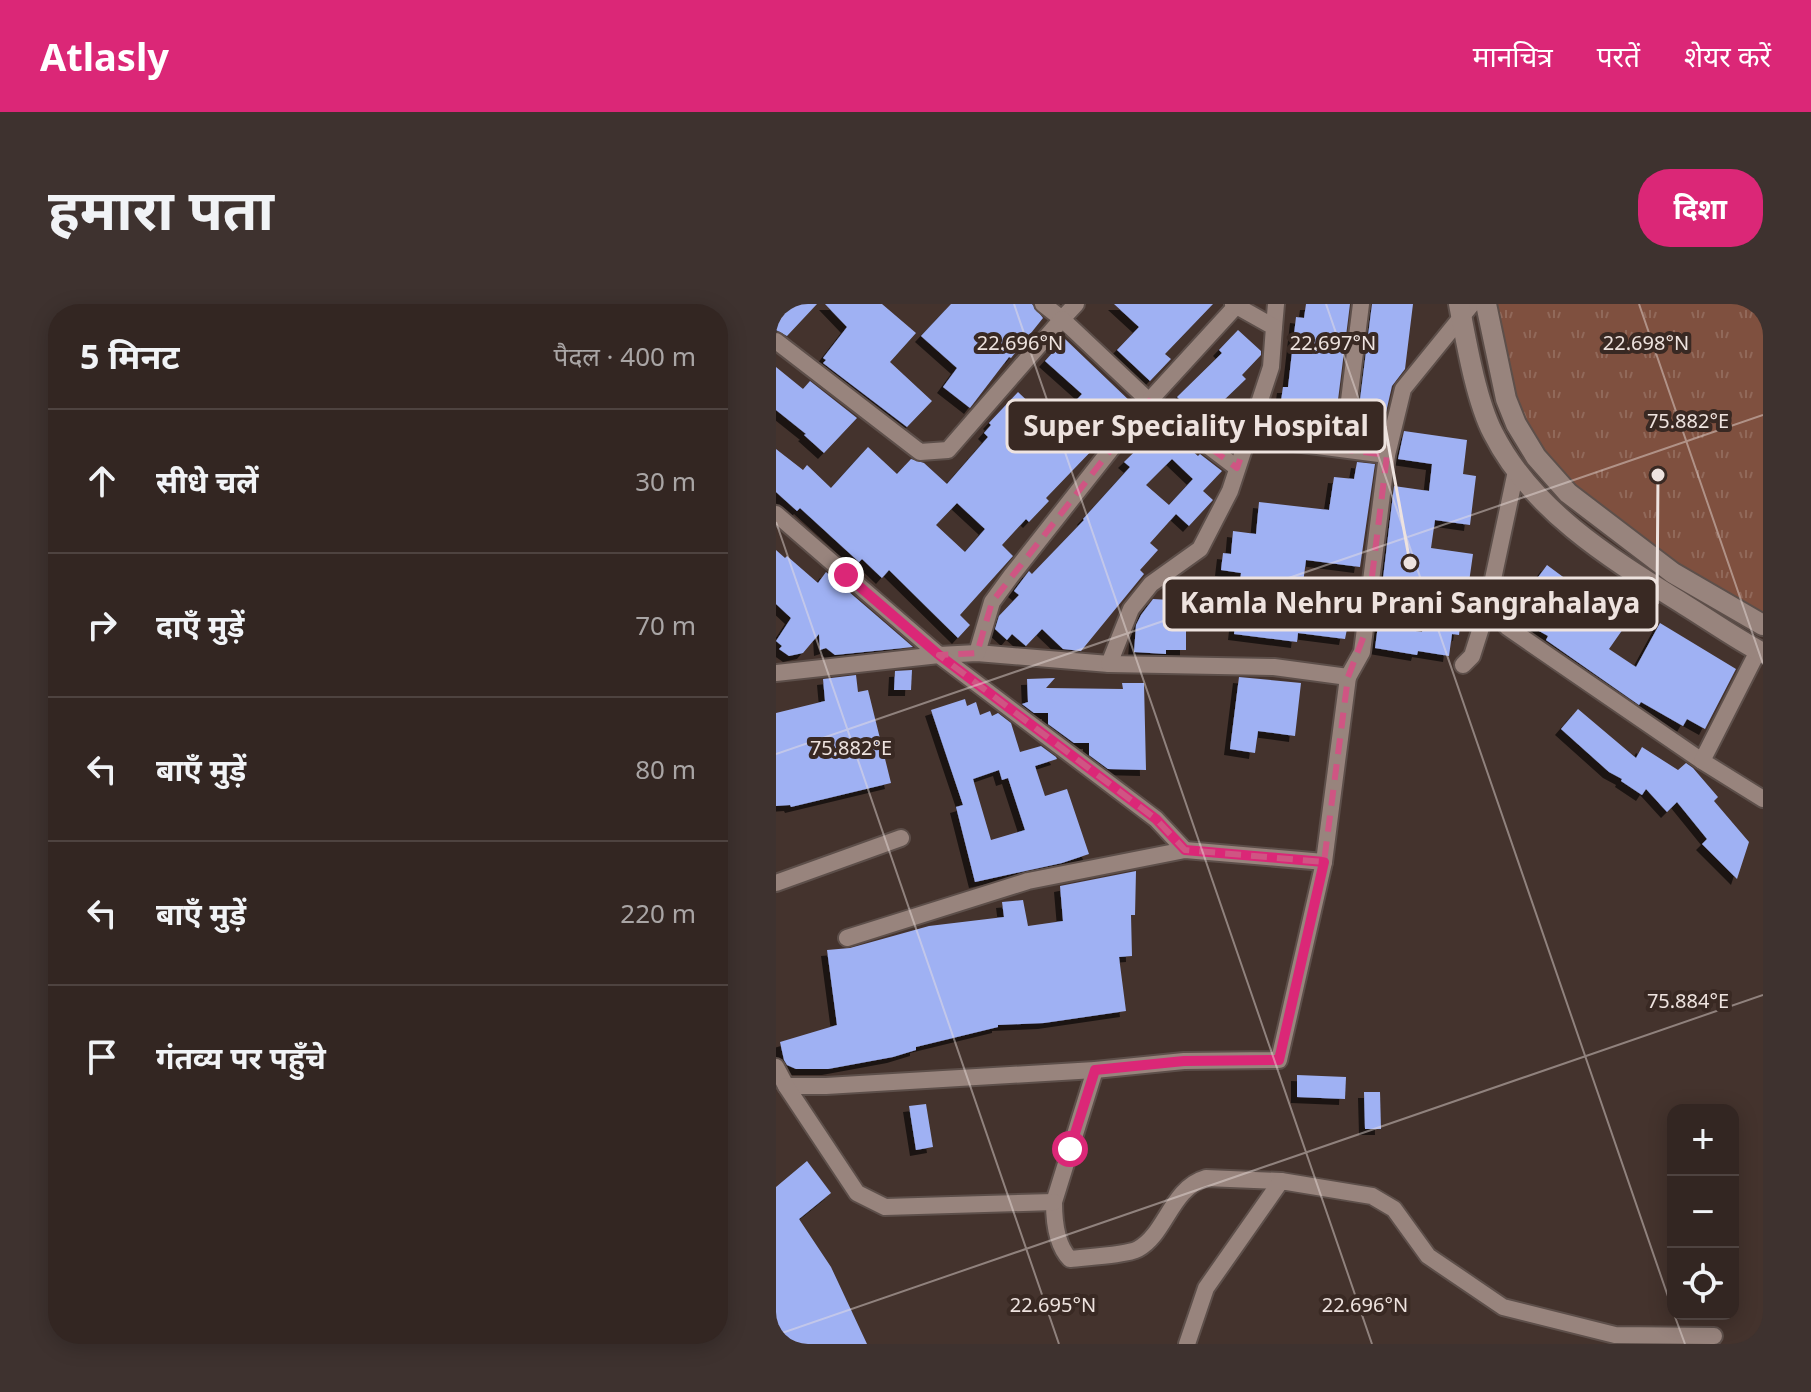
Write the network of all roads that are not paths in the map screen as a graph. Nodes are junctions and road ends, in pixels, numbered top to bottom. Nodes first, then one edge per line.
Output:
1 (1043, 304) edge
2 (1076, 304) edge
3 (1276, 304) edge
4 (1361, 304) edge
5 (1486, 304) edge
6 (1234, 305) edge
7 (1464, 308) edge
8 (1062, 319) junction
9 (1274, 327) junction
10 (776, 341) edge
11 (1149, 401) junction
12 (1248, 437) junction
13 (1343, 449) junction
14 (1387, 455) junction
15 (1237, 468) junction
16 (1516, 471) junction
17 (776, 514) edge
18 (1763, 625) edge
19 (1507, 627) dead end
20 (1761, 652) edge
21 (977, 653) junction
22 (939, 655) junction
23 (1109, 664) junction
24 (1463, 665) dead end
25 (776, 673) edge
26 (1348, 677) junction
27 (1702, 761) junction
28 (1763, 799) edge
29 (901, 838) dead end
30 (1185, 850) junction
31 (1324, 862) junction
32 (776, 883) edge
33 (847, 938) dead end
34 (776, 1067) edge
35 (1095, 1070) junction
36 (786, 1086) junction
37 (1281, 1181) junction
38 (1054, 1202) junction
39 (1714, 1336) dead end
40 (1187, 1344) edge

1 - 8 street
2 - 8 street
3 - 9 street
4 - 13 street
5 - 18 main road
6 - 9 street
6 - 11 street
7 - 14 street
7 - 16 main road
8 - 10 street
8 - 11 street
9 - 12 street
11 - 15 street
11 - 21 street
12 - 13 street
12 - 15 street
13 - 14 street
14 - 26 street
15 - 23 street
16 - 20 main road
16 - 24 street
17 - 22 street
19 - 27 street
20 - 27 street
21 - 22 street
21 - 23 street
22 - 25 street
22 - 30 street
23 - 26 street
26 - 31 street
27 - 28 street
29 - 32 street
30 - 31 street
30 - 33 street
31 - 35 street
34 - 36 street
35 - 36 street
35 - 38 street
36 - 38 street
37 - 38 street
37 - 39 street
37 - 40 street

